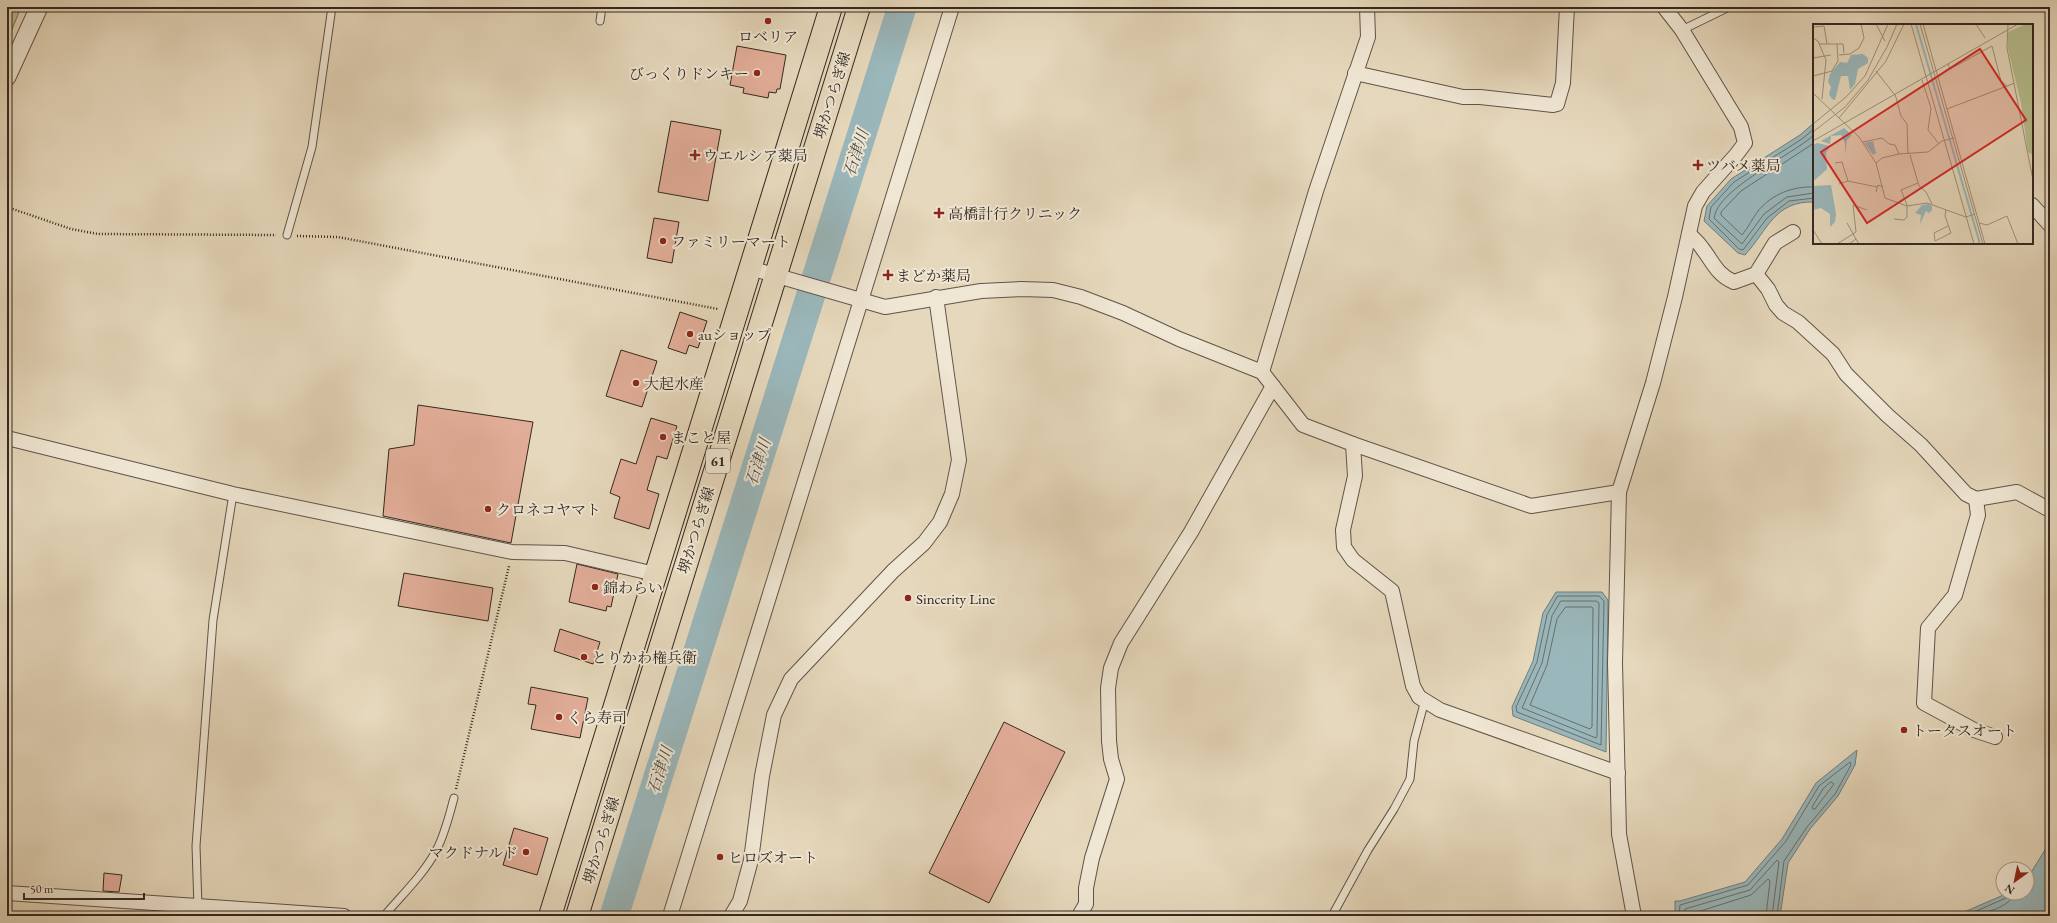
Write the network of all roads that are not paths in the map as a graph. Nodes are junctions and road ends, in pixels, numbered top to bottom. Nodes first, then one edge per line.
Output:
1 (39, 7) edge
2 (332, 7) edge
3 (602, 7) edge
4 (831, 7) edge
5 (859, 7) edge
6 (952, 7) edge
7 (1367, 7) edge
8 (1567, 7) edge
9 (1664, 7) edge
10 (1729, 7) edge
11 (600, 21) dead end
12 (1682, 30) junction
13 (1355, 73) junction
14 (7, 77) edge
15 (2033, 206) edge
16 (2050, 225) edge
17 (1793, 232) dead end
18 (1689, 234) junction
19 (287, 235) road end
20 (750, 268) junction
21 (1756, 274) junction
22 (784, 278) junction
23 (936, 297) junction
24 (861, 301) junction
25 (1262, 372) junction
26 (1274, 386) junction
27 (7, 438) edge
28 (1352, 444) junction
29 (1619, 492) junction
30 (233, 494) junction
31 (1976, 499) junction
32 (2050, 510) edge
33 (655, 574) junction
34 (1425, 700) junction
35 (1996, 737) dead end
36 (1618, 773) junction
37 (454, 798) road end
38 (7, 893) edge
39 (198, 907) junction
40 (344, 916) edge
41 (384, 916) edge
42 (550, 916) edge
43 (577, 916) edge
44 (670, 916) edge
45 (731, 916) edge
46 (1079, 916) edge
47 (1332, 916) edge
48 (1634, 916) edge

1 - 14 street
2 - 19 lane
3 - 11 lane
4 - 20 main road, 堺かつらぎ線 / 61
5 - 22 main road, 堺かつらぎ線 / 61
6 - 24 street
7 - 13 street
8 - 13 street
9 - 12 street
10 - 12 lane
12 - 18 street
13 - 25 street
15 - 16 street
17 - 21 street
18 - 21 street
18 - 29 street
20 - 22 street
20 - 33 main road, 堺かつらぎ線 / 61
21 - 31 street
22 - 24 street
22 - 43 main road, 堺かつらぎ線 / 61
23 - 24 street
23 - 25 street
23 - 45 street
24 - 44 street
25 - 26 street
26 - 28 street
26 - 46 street
27 - 30 street
28 - 29 street
28 - 34 street
29 - 36 street
30 - 33 street
30 - 39 lane
31 - 32 street
31 - 35 street
33 - 42 main road, 堺かつらぎ線 / 61
34 - 36 street
34 - 47 lane
36 - 48 street
37 - 41 lane
38 - 39 street
39 - 40 street

